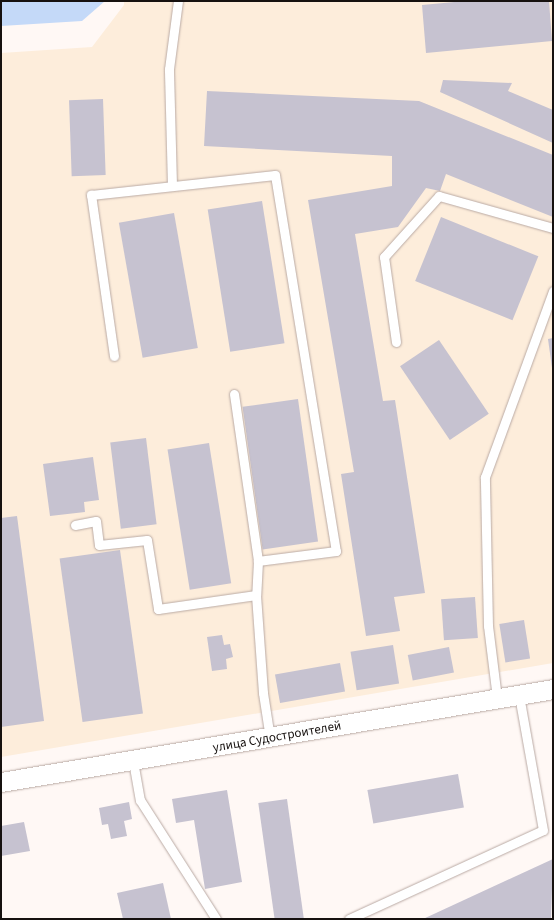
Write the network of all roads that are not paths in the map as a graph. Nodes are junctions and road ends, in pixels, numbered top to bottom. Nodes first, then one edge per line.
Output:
1 (178, 1) edge
2 (172, 186) junction
3 (553, 228) edge
4 (553, 291) edge
5 (396, 342) dead end
6 (114, 356) dead end
7 (234, 394) dead end
8 (75, 525) dead end
9 (258, 561) junction
10 (256, 595) junction
11 (553, 689) edge
12 (519, 695) junction
13 (497, 698) junction
14 (270, 738) junction
15 (133, 760) junction
16 (1, 782) edge
17 (216, 919) edge
18 (349, 919) edge

1 - 2 lane
2 - 6 lane
2 - 9 lane
3 - 5 lane
4 - 13 lane
7 - 9 lane
8 - 10 lane
9 - 10 lane
10 - 14 lane
11 - 12 street, улица Судостроителей
12 - 13 street, улица Судостроителей
12 - 18 lane
13 - 14 street, улица Судостроителей
14 - 15 street, улица Судостроителей
15 - 16 street, улица Судостроителей
15 - 17 lane

